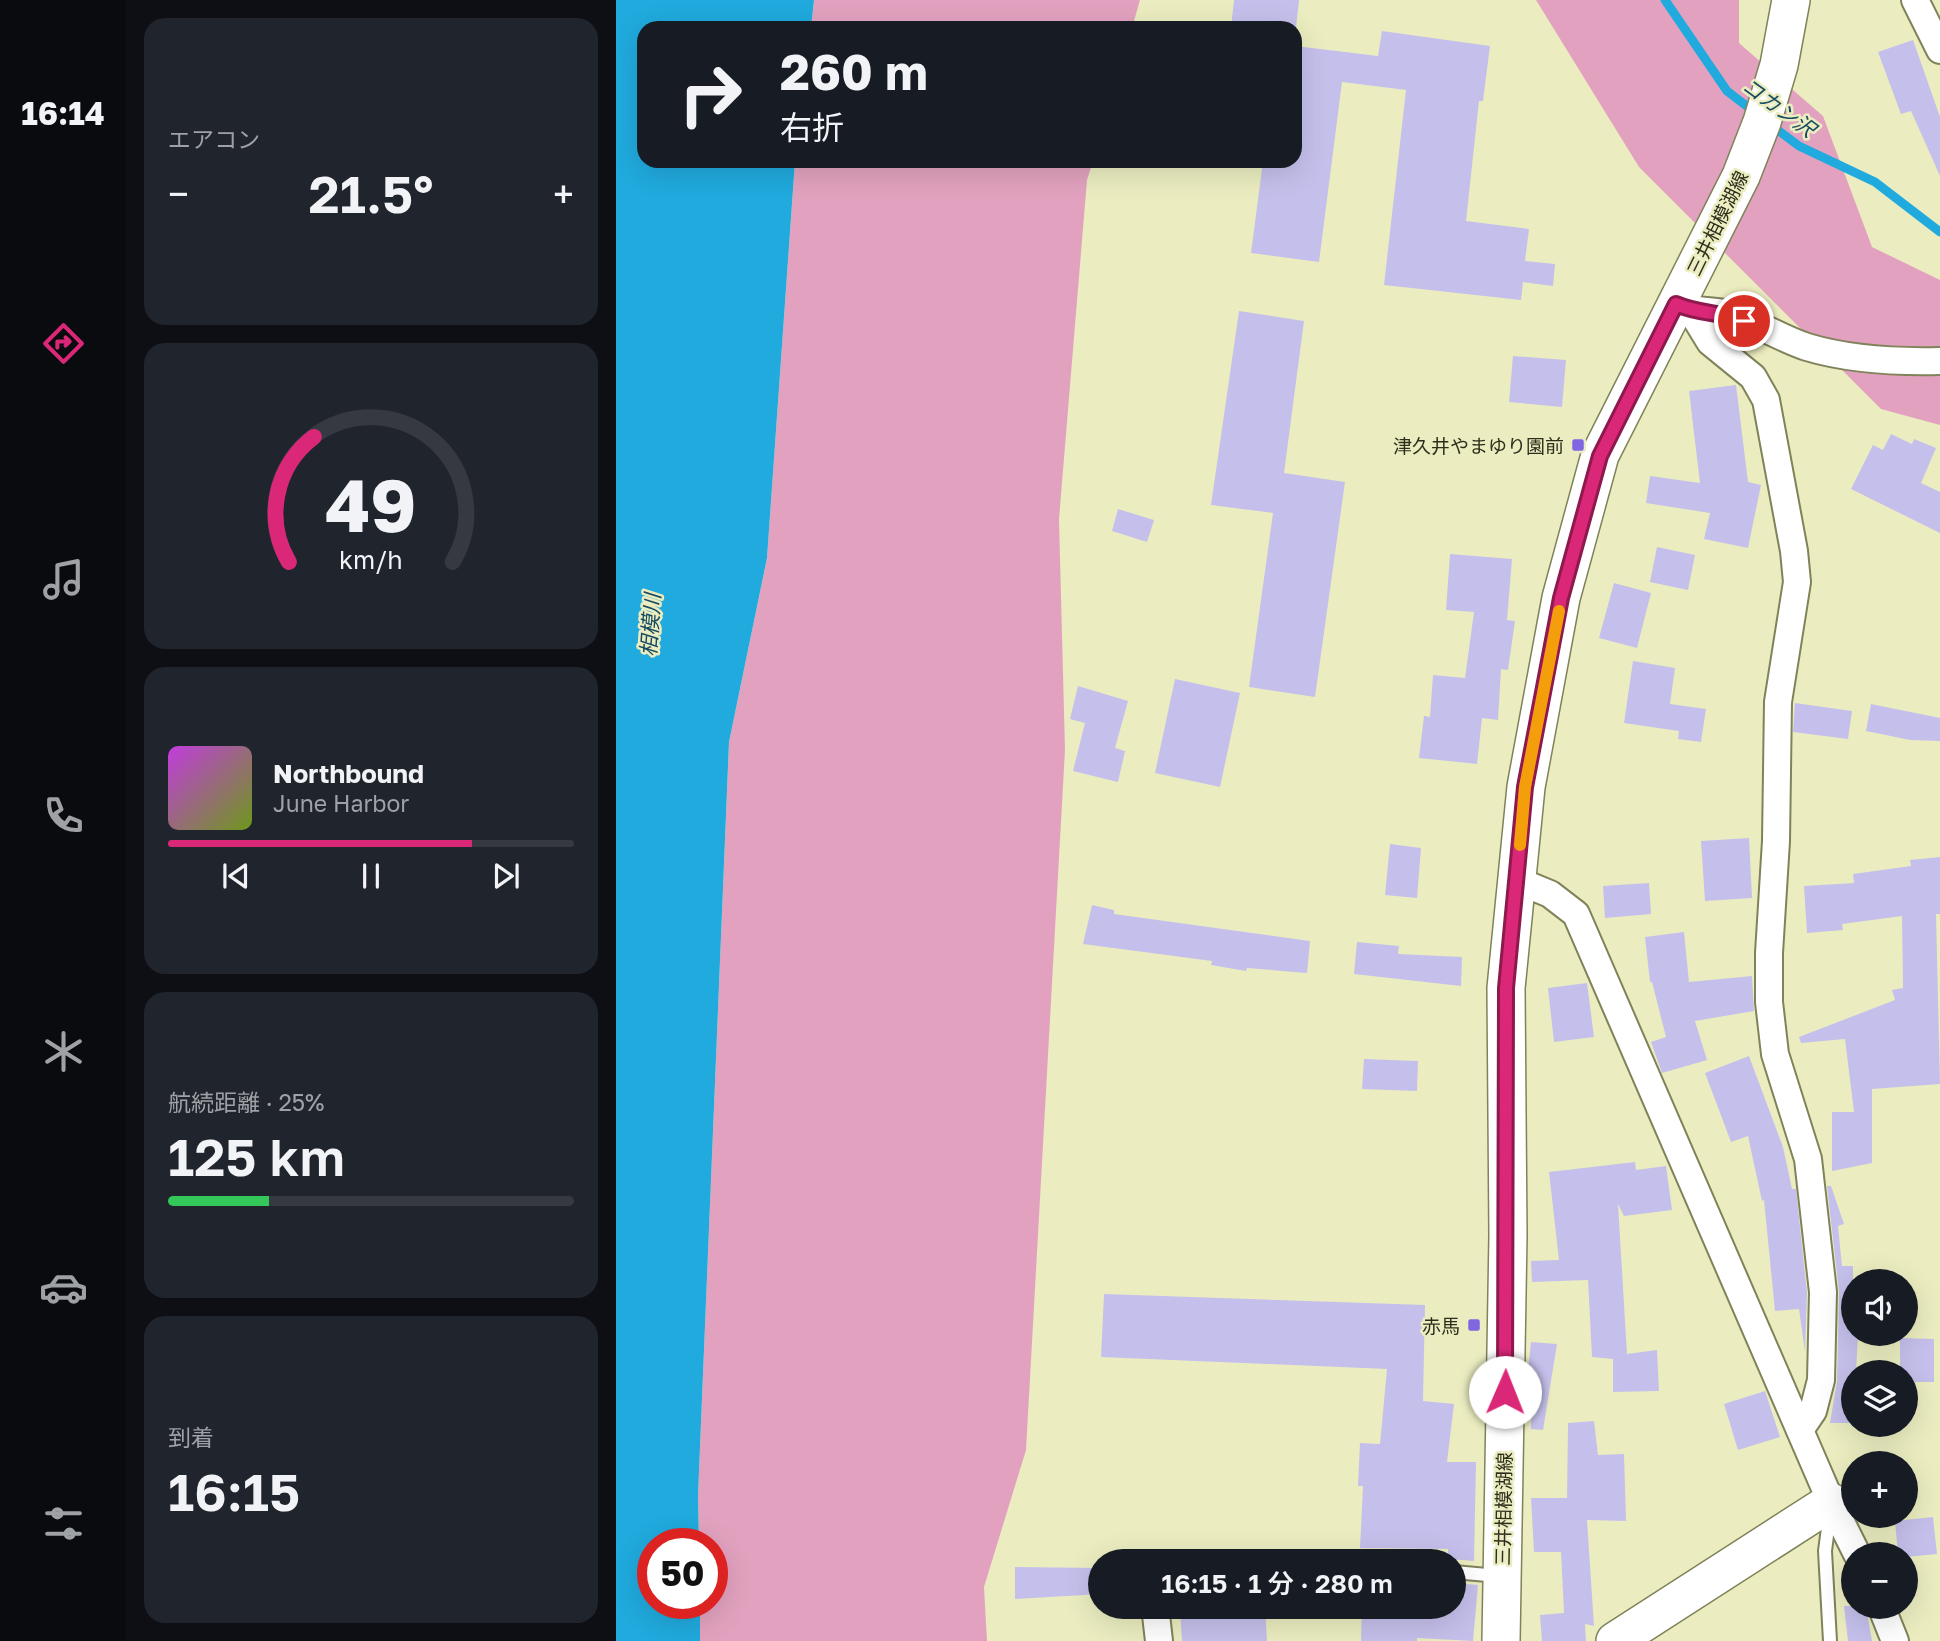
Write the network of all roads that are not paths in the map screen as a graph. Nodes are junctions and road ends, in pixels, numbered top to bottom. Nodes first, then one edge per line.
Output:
1 (1791, 0) edge
2 (1915, 0) edge
3 (1940, 50) edge
4 (1684, 307) junction
5 (1940, 361) edge
6 (1516, 880) junction
7 (1800, 1430) junction
8 (1831, 1502) junction
9 (1851, 1542) edge
10 (1466, 1574) edge
11 (1502, 1576) junction
12 (1156, 1619) edge
13 (1886, 1619) edge
14 (1158, 1641) edge
15 (1501, 1641) edge
16 (1615, 1641) edge
17 (1830, 1641) edge
18 (1895, 1641) edge

1 - 4 main road, 三井相模湖線
2 - 3 street
4 - 5 street
4 - 6 main road, 三井相模湖線
4 - 7 street
6 - 7 street
6 - 11 main road, 三井相模湖線
7 - 8 street
8 - 9 street
8 - 16 main road
8 - 17 lane
10 - 11 lane
11 - 15 main road, 三井相模湖線
12 - 14 street
13 - 18 street

